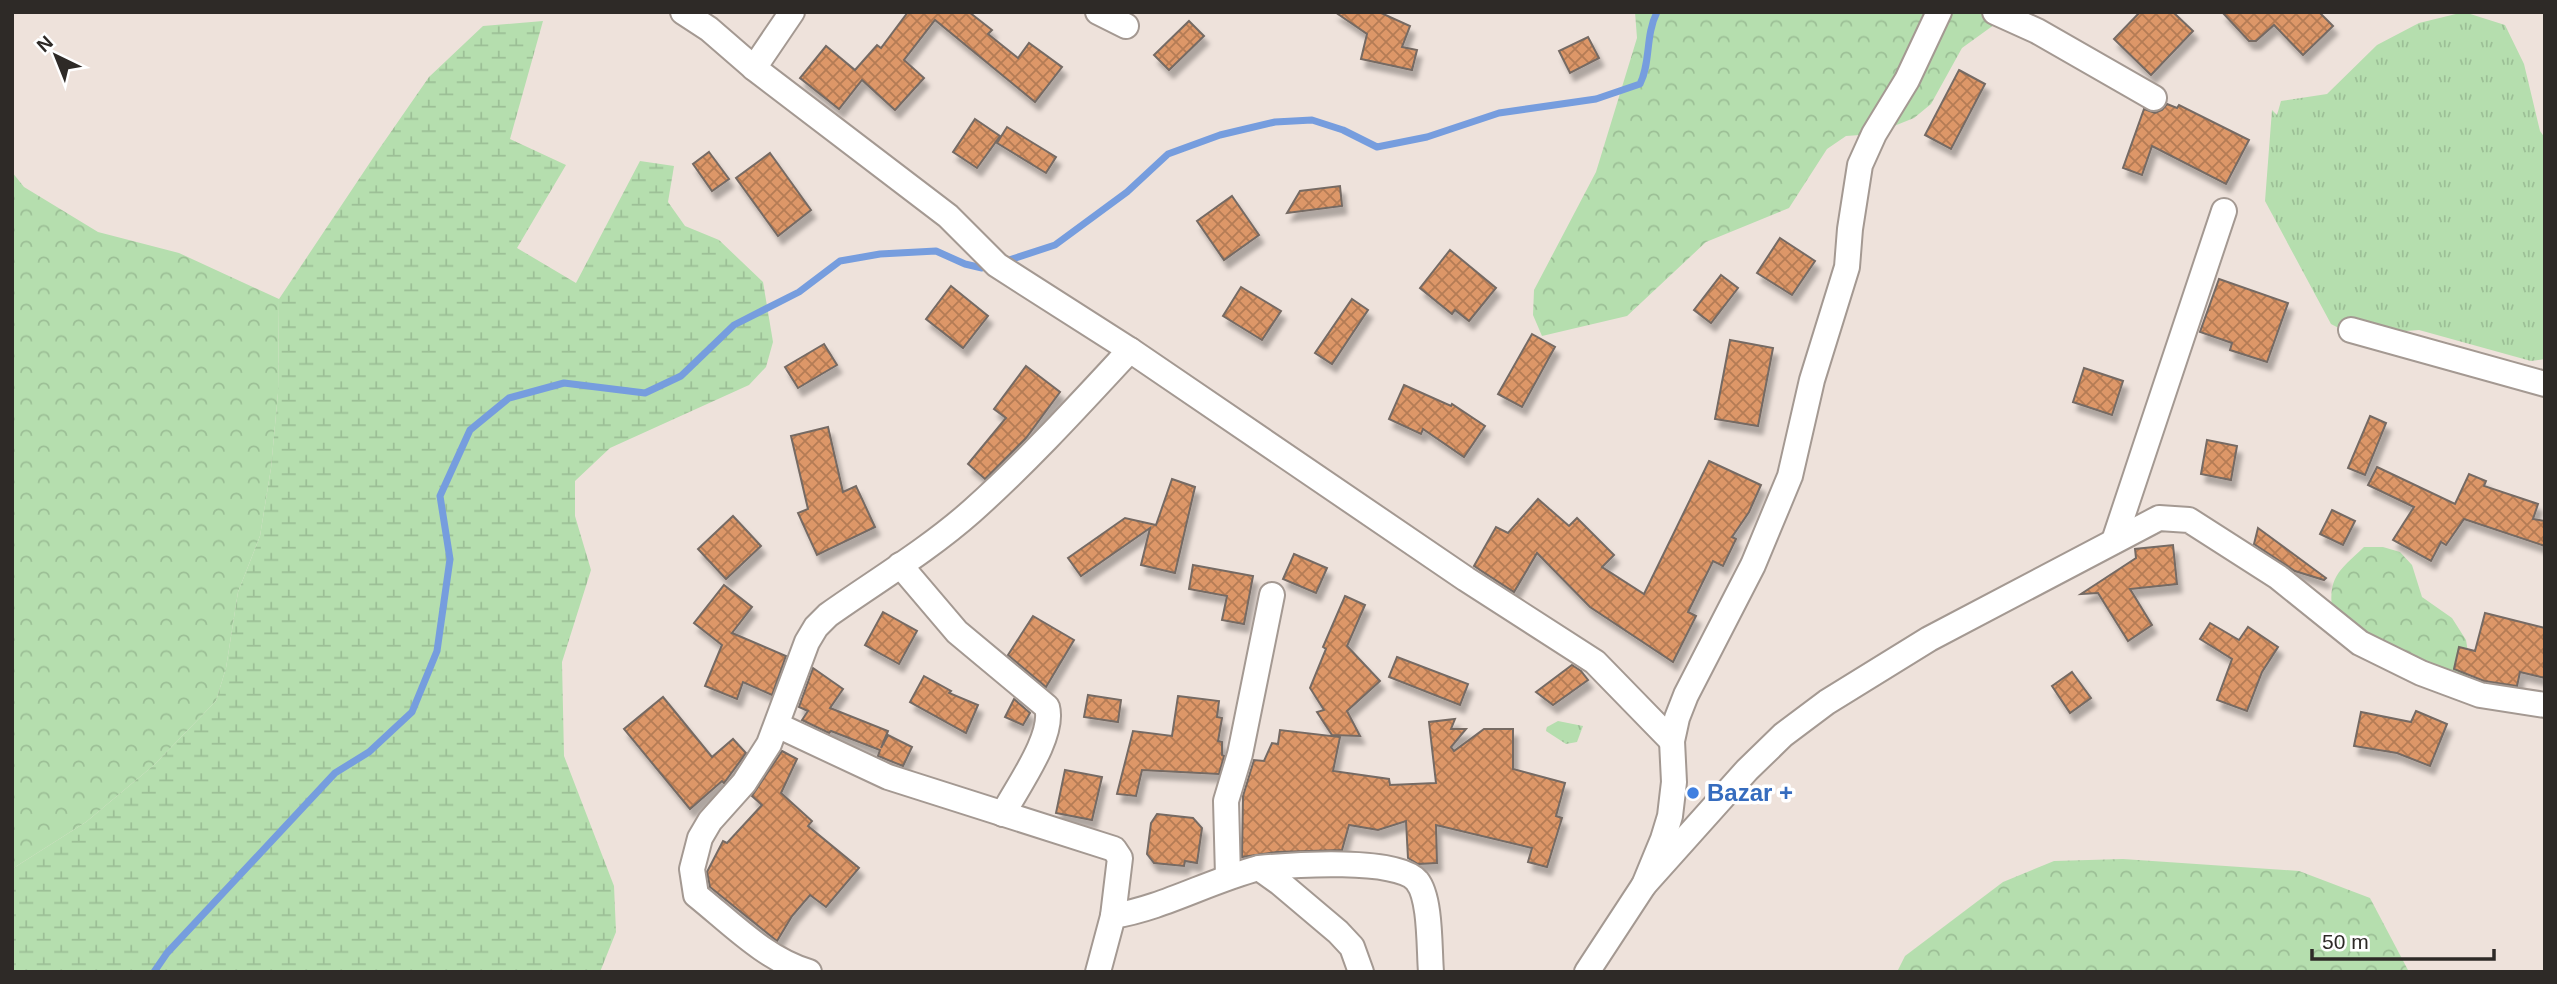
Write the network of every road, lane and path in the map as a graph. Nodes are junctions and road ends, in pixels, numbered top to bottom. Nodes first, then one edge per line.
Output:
1 (683, 12) edge
2 (793, 12) edge
3 (1098, 12) edge
4 (1938, 12) edge
5 (1995, 12) edge
6 (1126, 26) dead end
7 (754, 68) junction
8 (2154, 97) dead end
9 (2224, 211) dead end
10 (2351, 330) dead end
11 (1130, 350) junction
12 (2545, 384) edge
13 (2114, 541) junction
14 (900, 565) junction
15 (1272, 595) dead end
16 (2545, 705) edge
17 (778, 725) junction
18 (1672, 741) junction
19 (1003, 814) junction
20 (1259, 868) junction
21 (1228, 876) junction
22 (1644, 885) junction
23 (1113, 916) junction
24 (809, 972) edge
25 (1098, 972) edge
26 (1361, 972) edge
27 (1431, 972) edge
28 (1587, 972) edge

1 - 7 street
2 - 7 street
3 - 6 street
4 - 18 street
5 - 8 street
7 - 11 street
9 - 13 street
10 - 12 street
11 - 14 street
11 - 18 street
13 - 16 street
13 - 22 street
14 - 17 street
14 - 19 street
15 - 21 street
17 - 19 street
17 - 24 street
18 - 22 street
19 - 23 street
20 - 21 street
20 - 26 street
20 - 27 street
21 - 23 street
22 - 28 street
23 - 25 street

